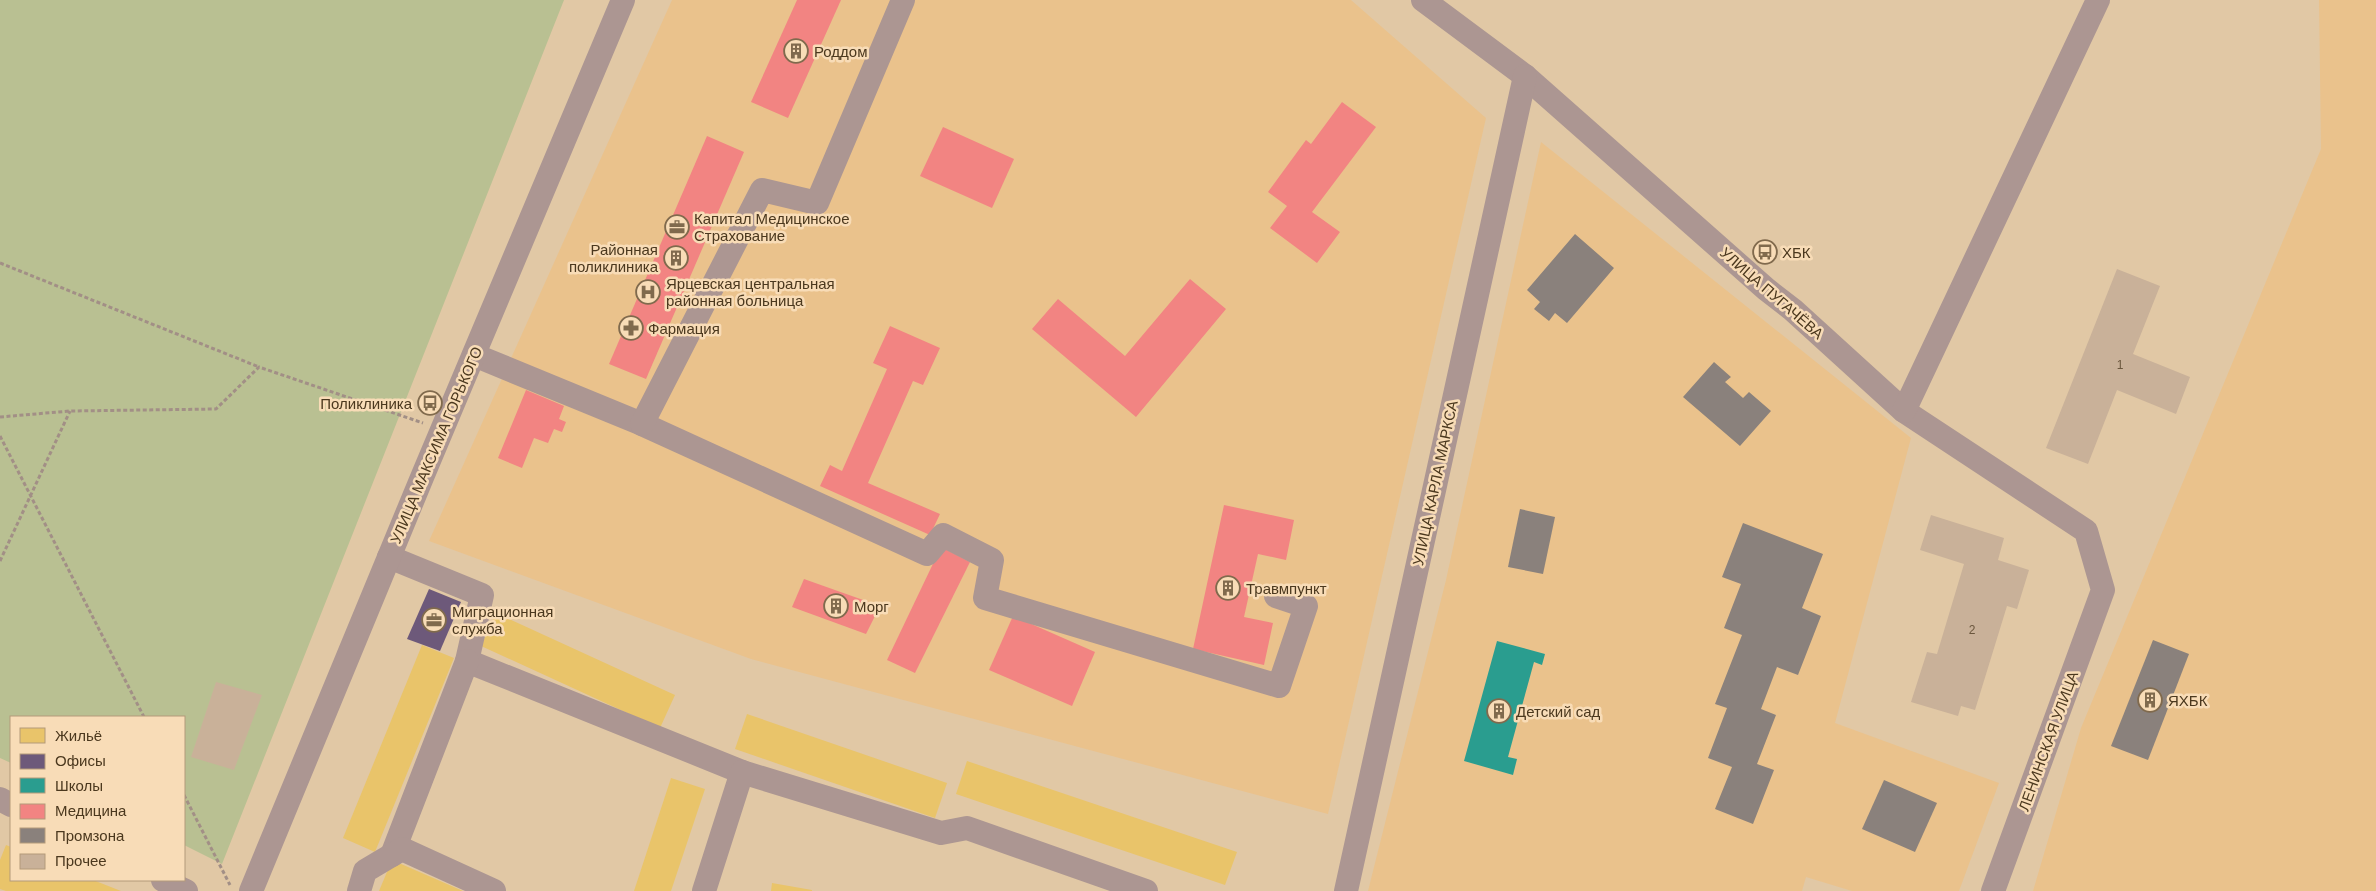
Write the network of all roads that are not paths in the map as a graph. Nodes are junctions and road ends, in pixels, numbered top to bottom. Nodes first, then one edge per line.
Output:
1 (623, 0) edge
2 (903, 0) edge
3 (1423, 0) edge
4 (2098, 0) edge
5 (1525, 76) junction
6 (474, 355) junction
7 (1904, 411) junction
8 (642, 424) junction
9 (389, 558) junction
10 (2103, 590) joint
11 (1276, 596) dead end
12 (467, 661) junction
13 (742, 772) junction
14 (392, 855) junction
15 (165, 881) edge
16 (186, 891) edge
17 (251, 891) edge
18 (359, 891) edge
19 (494, 891) edge
20 (704, 891) edge
21 (1146, 891) edge
22 (1346, 891) edge
23 (1993, 891) edge

1 - 6 street, УЛИЦА МАКСИМА ГОРЬКОГО
2 - 8 street
3 - 5 street, УЛИЦА ПУГАЧЁВА
4 - 7 street
5 - 7 street, УЛИЦА ПУГАЧЁВА
5 - 22 street, УЛИЦА КАРЛА МАРКСА
6 - 8 street
6 - 9 street, УЛИЦА МАКСИМА ГОРЬКОГО
7 - 10 street, УЛИЦА ПУГАЧЁВА
8 - 11 street
9 - 12 street
9 - 17 street, УЛИЦА МАКСИМА ГОРЬКОГО
10 - 23 street, ЛЕНИНСКАЯ УЛИЦА
12 - 13 street
12 - 14 street
13 - 20 street
13 - 21 street
14 - 18 street
14 - 19 street
15 - 16 street

